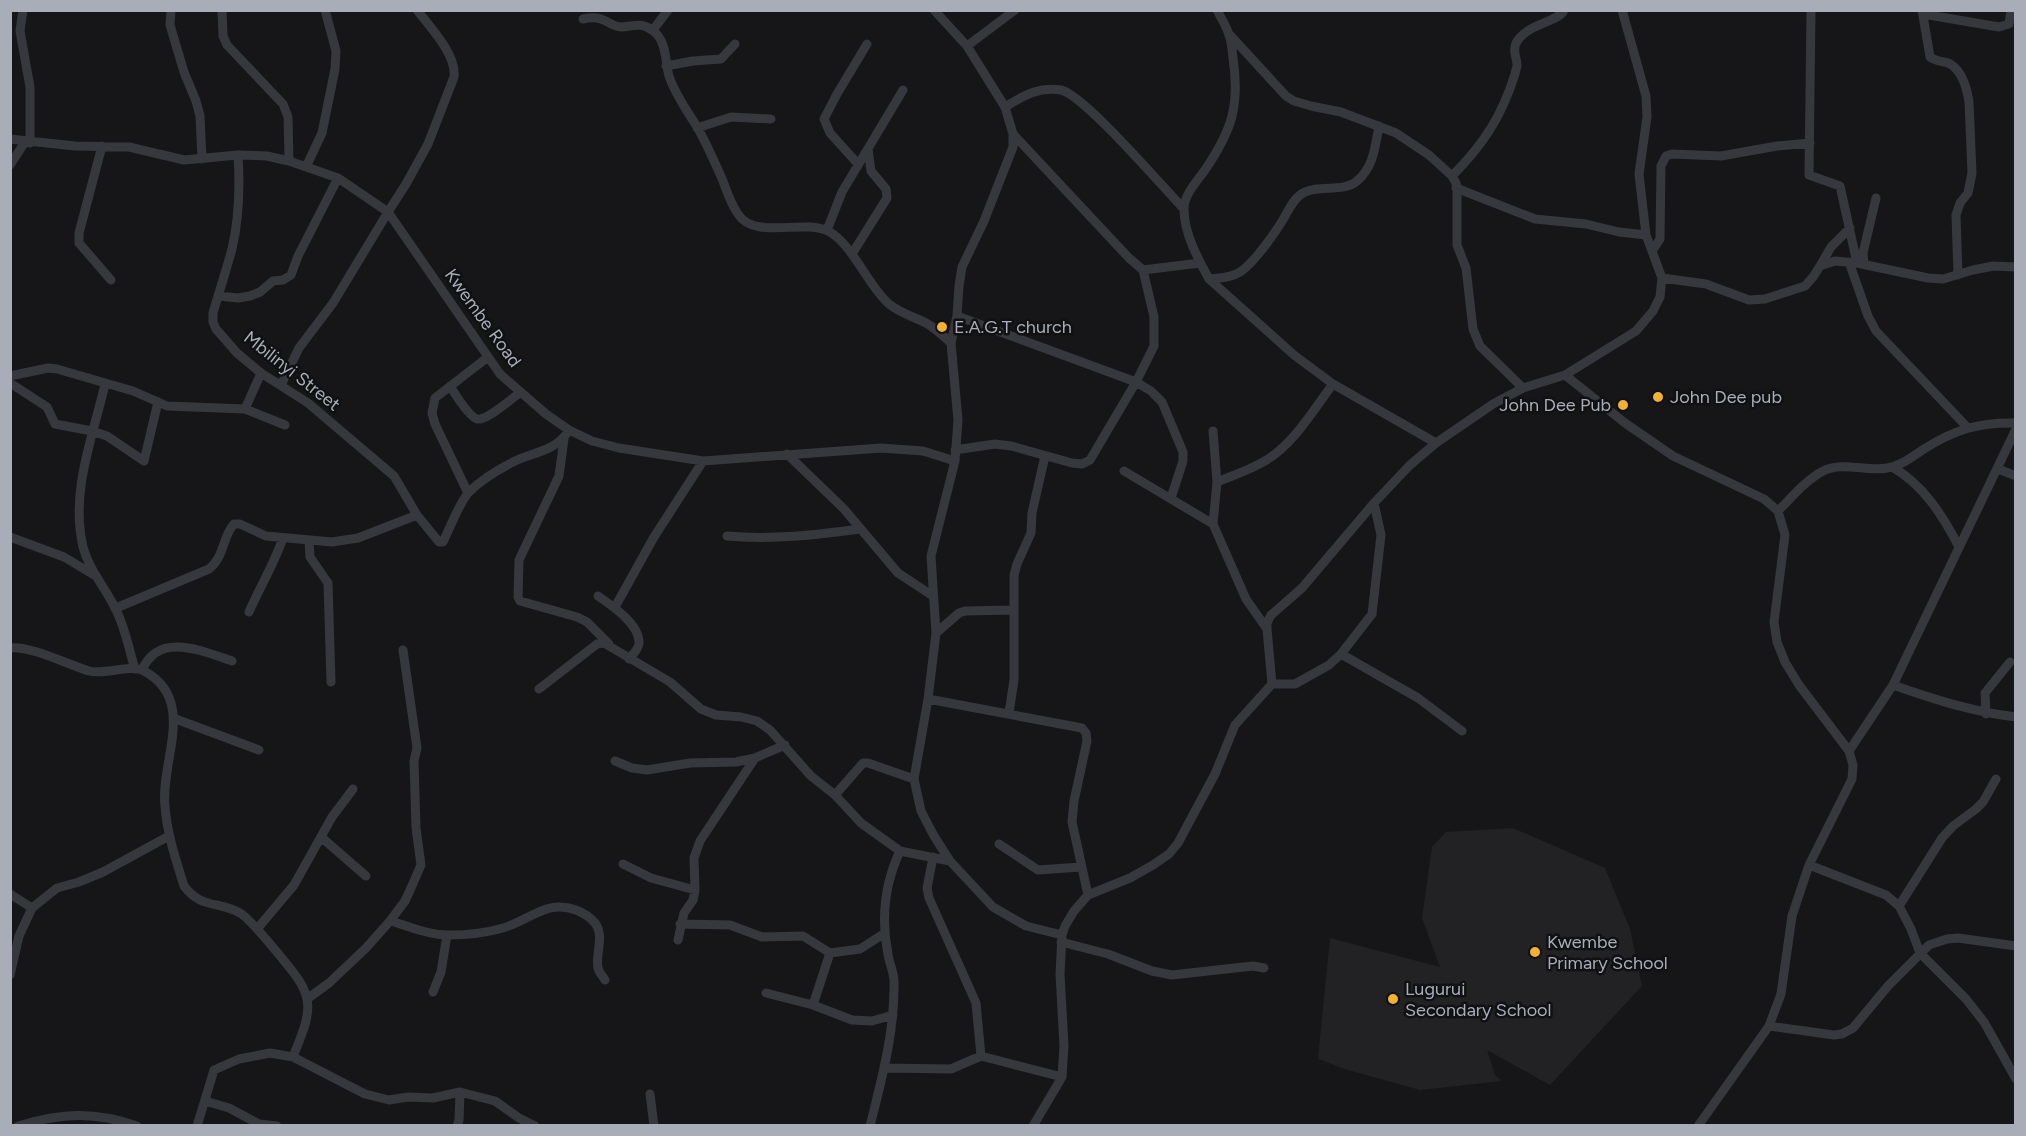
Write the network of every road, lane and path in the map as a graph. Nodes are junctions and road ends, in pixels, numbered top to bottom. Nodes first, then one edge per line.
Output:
1 (22, 10) edge
2 (171, 10) edge
3 (222, 10) edge
4 (325, 10) edge
5 (417, 10) edge
6 (668, 10) edge
7 (934, 10) edge
8 (1015, 10) edge
9 (1217, 10) edge
10 (1632, 10) edge
11 (1811, 10) edge
12 (2011, 10) edge
13 (1564, 11) edge
14 (1922, 12) edge
15 (1623, 15) edge
16 (584, 19) dead end
17 (653, 30) junction
18 (1229, 35) junction
19 (735, 44) dead end
20 (867, 44) dead end
21 (967, 46) junction
22 (666, 66) junction
23 (903, 90) dead end
24 (1005, 107) junction
25 (771, 119) dead end
26 (1379, 126) junction
27 (697, 128) junction
28 (1013, 134) junction
29 (10, 139) edge
30 (28, 142) junction
31 (1810, 143) junction
32 (102, 146) junction
33 (868, 149) junction
34 (238, 155) junction
35 (202, 159) junction
36 (289, 161) junction
37 (858, 164) junction
38 (10, 165) edge
39 (306, 167) junction
40 (1452, 176) junction
41 (338, 178) junction
42 (1456, 188) junction
43 (1875, 198) dead end
44 (1183, 208) junction
45 (388, 212) junction
46 (1850, 228) junction
47 (827, 230) junction
48 (1646, 235) junction
49 (1652, 250) junction
50 (852, 254) junction
51 (1200, 263) junction
52 (1857, 263) junction
53 (1820, 266) junction
54 (2016, 267) edge
55 (1143, 270) junction
56 (1958, 275) junction
57 (1662, 278) junction
58 (1209, 279) junction
59 (111, 280) dead end
60 (218, 296) junction
61 (957, 316) junction
62 (951, 343) junction
63 (488, 357) junction
64 (261, 373) junction
65 (1565, 375) junction
66 (10, 376) edge
67 (1136, 382) junction
68 (10, 383) edge
69 (105, 384) junction
70 (1333, 384) junction
71 (281, 386) junction
72 (450, 386) junction
73 (1523, 388) junction
74 (521, 392) junction
75 (158, 402) junction
76 (245, 409) junction
77 (2016, 423) edge
78 (285, 425) dead end
79 (1967, 427) junction
80 (2016, 429) edge
81 (569, 430) junction
82 (92, 431) junction
83 (1214, 431) dead end
84 (564, 439) junction
85 (1436, 443) junction
86 (955, 450) junction
87 (787, 454) junction
88 (1045, 456) junction
89 (703, 461) junction
90 (955, 461) junction
91 (1892, 467) junction
92 (1998, 469) junction
93 (1124, 471) dead end
94 (2016, 476) edge
95 (1216, 482) junction
96 (468, 493) junction
97 (1171, 498) junction
98 (1374, 503) junction
99 (1778, 511) junction
100 (417, 515) junction
101 (1213, 524) junction
102 (861, 529) junction
103 (727, 536) dead end
104 (10, 537) edge
105 (283, 538) junction
106 (309, 540) junction
107 (1959, 547) junction
108 (94, 575) junction
109 (598, 596) dead end
110 (933, 596) junction
111 (615, 607) junction
112 (116, 608) junction
113 (1013, 609) junction
114 (249, 612) dead end
115 (1267, 629) junction
116 (936, 633) junction
117 (612, 647) junction
118 (10, 648) edge
119 (403, 650) dead end
120 (1341, 654) junction
121 (629, 659) junction
122 (232, 661) dead end
123 (2010, 662) dead end
124 (138, 670) junction
125 (331, 682) dead end
126 (1272, 684) junction
127 (1893, 685) junction
128 (538, 689) dead end
129 (928, 699) junction
130 (1009, 712) junction
131 (1986, 714) junction
132 (2016, 717) edge
133 (173, 718) junction
134 (1462, 731) dead end
135 (785, 745) junction
136 (259, 750) dead end
137 (1849, 751) junction
138 (755, 758) junction
139 (615, 761) dead end
140 (914, 779) junction
141 (1996, 779) dead end
142 (353, 789) dead end
143 (835, 795) junction
144 (169, 836) junction
145 (321, 837) junction
146 (999, 844) dead end
147 (900, 851) junction
148 (933, 857) junction
149 (950, 861) junction
150 (623, 864) dead end
151 (1809, 865) junction
152 (1081, 867) junction
153 (366, 876) dead end
154 (695, 890) junction
155 (10, 894) edge
156 (1088, 895) junction
157 (1899, 906) junction
158 (32, 908) junction
159 (390, 921) junction
160 (680, 924) junction
161 (257, 929) junction
162 (885, 933) junction
163 (15, 934) edge
164 (447, 935) junction
165 (1061, 939) junction
166 (678, 940) dead end
167 (2016, 946) edge
168 (830, 953) junction
169 (1920, 953) junction
170 (1264, 968) dead end
171 (10, 975) edge
172 (606, 980) dead end
173 (433, 992) dead end
174 (766, 993) dead end
175 (307, 999) junction
176 (813, 1005) junction
177 (893, 1015) junction
178 (1769, 1026) junction
179 (981, 1056) junction
180 (293, 1057) junction
181 (884, 1068) junction
182 (2015, 1076) edge
183 (1062, 1077) junction
184 (460, 1092) junction
185 (650, 1094) dead end
186 (205, 1101) junction
187 (18, 1125) edge
188 (137, 1125) edge
189 (197, 1125) edge
190 (277, 1125) edge
191 (456, 1125) edge
192 (535, 1125) edge
193 (654, 1125) edge
194 (870, 1125) edge
195 (1033, 1125) edge
196 (1698, 1125) edge

1 - 30 street
2 - 35 street
3 - 36 street
4 - 39 street
5 - 45 street
6 - 17 street
7 - 21 street
8 - 21 street
9 - 18 street
10 - 15 street
11 - 31 street
12 - 14 street
13 - 40 street
14 - 56 street
15 - 48 street
16 - 17 street
17 - 22 street
18 - 26 street
18 - 44 street
19 - 22 street
20 - 37 street
21 - 24 street
22 - 27 street
23 - 33 street
24 - 28 street
24 - 44 street
25 - 27 street
26 - 40 street
26 - 58 street
27 - 47 street
28 - 55 street
28 - 61 street
29 - 30 street, Kwembe Road
30 - 32 street, Kwembe Road
30 - 38 street
31 - 46 street
31 - 49 street
32 - 35 street, Kwembe Road
32 - 59 street
33 - 37 street
33 - 50 street
34 - 35 street, Kwembe Road
34 - 36 street, Kwembe Road
34 - 60 street, Mbilinyi Street
36 - 39 street, Kwembe Road
37 - 47 street
39 - 41 street, Kwembe Road
40 - 42 street
41 - 45 street, Kwembe Road
41 - 60 street
42 - 48 street
42 - 73 street
43 - 52 street
44 - 51 street
45 - 63 street, Kwembe Road
45 - 71 street
46 - 52 street
46 - 53 street
47 - 50 street
48 - 49 street
49 - 57 street
50 - 62 street
51 - 55 street
51 - 58 street
52 - 53 street
52 - 56 street
52 - 79 street
53 - 57 street
54 - 56 street
55 - 67 street
57 - 65 street
58 - 70 street
60 - 64 street, Mbilinyi Street
61 - 62 street
61 - 67 street
62 - 86 street
63 - 72 street
63 - 74 street, Kwembe Road
64 - 71 street, Mbilinyi Street
64 - 76 street
65 - 73 street
65 - 99 street
66 - 69 street
67 - 88 street
67 - 97 street
68 - 82 street
69 - 75 street
69 - 82 street
70 - 85 street
70 - 95 street
71 - 100 street, Mbilinyi Street
72 - 74 street
72 - 96 street
73 - 85 street
74 - 81 street, Kwembe Road
75 - 76 street
75 - 82 street
76 - 78 street
77 - 79 street
79 - 91 street
80 - 92 street
81 - 84 street
81 - 89 street, Kwembe Road
82 - 108 street
83 - 95 street
84 - 96 street
84 - 117 street
85 - 98 street
86 - 88 street
86 - 90 street
87 - 89 street, Kwembe Road
87 - 90 street, Kwembe Road
87 - 102 street
88 - 113 street
89 - 111 street
90 - 110 street
91 - 99 street
91 - 107 street
92 - 94 street
92 - 107 street
93 - 97 street
95 - 101 street
96 - 100 street, Mbilinyi Street
97 - 101 street
98 - 115 street
98 - 120 street
99 - 137 street
100 - 106 street
101 - 115 street
102 - 103 street
102 - 110 street
104 - 108 street
105 - 106 street
105 - 112 street
105 - 114 street
106 - 125 street
107 - 127 street
108 - 112 street
109 - 111 street
110 - 116 street
111 - 121 street
112 - 124 street
113 - 116 street
113 - 130 street
115 - 126 street
116 - 129 street
117 - 121 street
117 - 128 street
118 - 124 street
119 - 159 street
120 - 126 street
120 - 134 street
121 - 135 street
122 - 124 street
123 - 131 street
124 - 133 street
126 - 156 street
127 - 131 street
127 - 137 street
129 - 130 street
129 - 140 street
130 - 152 street
131 - 132 street
133 - 136 street
133 - 144 street
135 - 138 street
135 - 143 street
137 - 151 street
138 - 139 street
138 - 154 street
140 - 143 street
140 - 149 street
141 - 157 street
142 - 145 street
143 - 147 street
144 - 158 street
144 - 161 street
145 - 153 street
145 - 161 street
146 - 152 street
147 - 148 street
147 - 162 street
148 - 149 street
148 - 179 street
149 - 165 street
150 - 154 street
151 - 157 street
151 - 178 street
152 - 156 street
154 - 160 street
155 - 158 street
156 - 165 street
157 - 169 street
158 - 163 street
159 - 164 street
159 - 175 street
160 - 166 street
160 - 168 street
161 - 175 street
162 - 168 street
162 - 177 street
163 - 171 street
164 - 172 street
164 - 173 street
165 - 170 street
165 - 183 street
167 - 169 street
168 - 176 street
169 - 178 street
169 - 182 street
174 - 176 street
175 - 180 street
176 - 177 street
177 - 181 street
178 - 196 street
179 - 181 street
179 - 183 street
180 - 184 street
180 - 186 street
181 - 194 street
183 - 195 street
184 - 191 street
184 - 192 street
185 - 193 street
186 - 189 street
186 - 190 street
187 - 188 street

